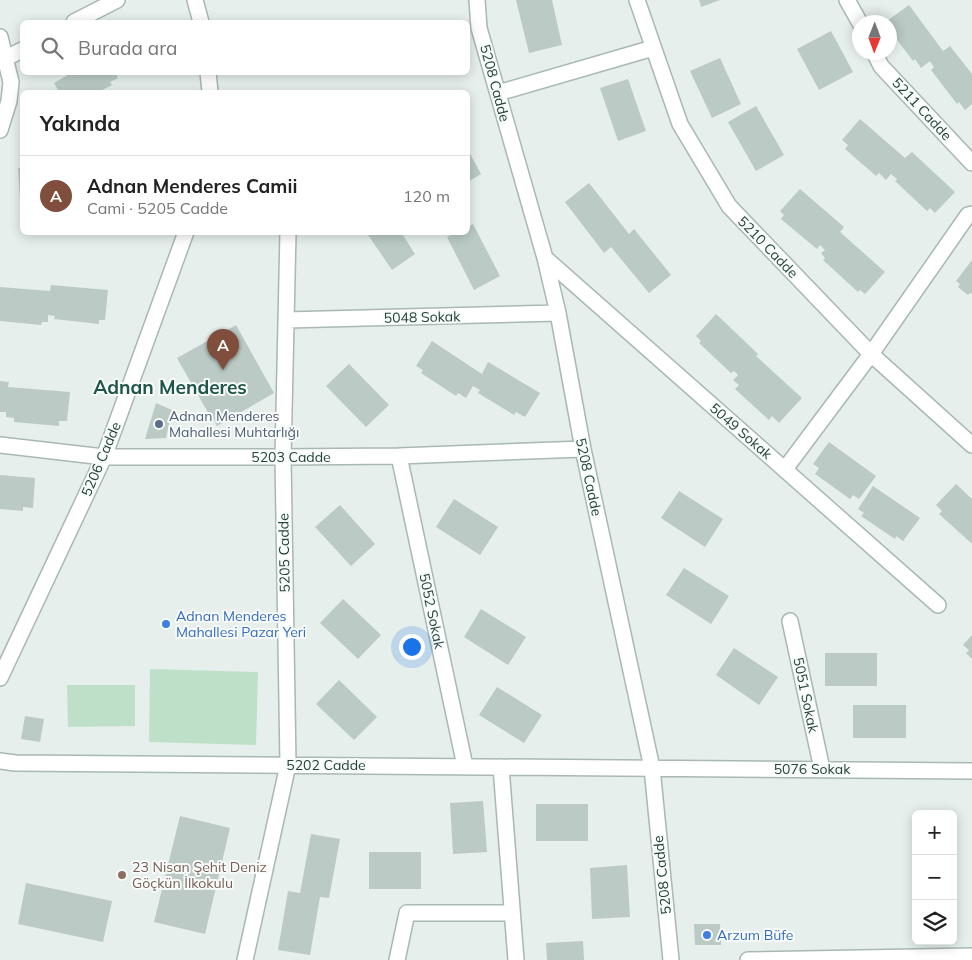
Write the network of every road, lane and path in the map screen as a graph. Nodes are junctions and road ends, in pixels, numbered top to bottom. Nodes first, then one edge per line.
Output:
1 (117, 0) edge
2 (195, 0) edge
3 (477, 0) edge
4 (636, 0) edge
5 (847, 0) edge
6 (855, 15) edge
7 (78, 20) edge
8 (200, 20) edge
9 (0, 36) edge
10 (653, 48) junction
11 (20, 51) edge
12 (3, 59) edge
13 (878, 60) edge
14 (209, 75) edge
15 (213, 90) edge
16 (498, 93) junction
17 (0, 130) edge
18 (972, 163) edge
19 (972, 214) edge
20 (185, 235) edge
21 (288, 235) edge
22 (545, 258) junction
23 (558, 314) junction
24 (286, 320) junction
25 (871, 354) junction
26 (0, 445) edge
27 (972, 445) edge
28 (583, 449) junction
29 (399, 456) junction
30 (104, 457) junction
31 (283, 457) junction
32 (785, 470) junction
33 (938, 605) dead end
34 (790, 621) dead end
35 (0, 678) edge
36 (0, 761) edge
37 (288, 765) junction
38 (465, 766) junction
39 (501, 767) junction
40 (652, 768) junction
41 (822, 770) junction
42 (972, 771) edge
43 (512, 913) junction
44 (972, 956) edge
45 (816, 959) edge
46 (245, 960) edge
47 (397, 960) edge
48 (516, 960) edge
49 (671, 960) edge
50 (748, 960) edge

1 - 7 street
2 - 8 street
3 - 16 street, 5208 Cadde
4 - 10 street, 5210 Cadde
5 - 6 street
9 - 12 street
10 - 16 street
10 - 25 street, 5210 Cadde
11 - 12 street
12 - 17 street
13 - 18 street, 5211 Cadde
14 - 15 street
16 - 22 street, 5208 Cadde
19 - 25 street
20 - 30 street, 5206 Cadde
21 - 24 street, 5205 Cadde
22 - 23 street, 5208 Cadde
22 - 32 street, 5049 Sokak
23 - 24 street, 5048 Sokak
23 - 28 street, 5208 Cadde
24 - 31 street, 5205 Cadde
25 - 27 street, 5210 Cadde
25 - 32 street
26 - 30 street, 5203 Cadde
28 - 29 street, 5203 Cadde
28 - 40 street, 5208 Cadde
29 - 31 street, 5203 Cadde
29 - 38 street, 5052 Sokak
30 - 31 street, 5203 Cadde
30 - 35 street, 5206 Cadde
31 - 37 street, 5205 Cadde
32 - 33 street, 5049 Sokak
34 - 41 street, 5051 Sokak
36 - 37 street, 5202 Cadde
37 - 38 street, 5202 Cadde
37 - 46 street, 5205 Cadde
38 - 39 street, 5202 Cadde
39 - 40 street, 5202 Cadde
39 - 43 street
40 - 41 street, 5076 Sokak
40 - 49 street, 5208 Cadde
41 - 42 street, 5076 Sokak
43 - 47 street
43 - 48 street
44 - 45 street
45 - 50 street

